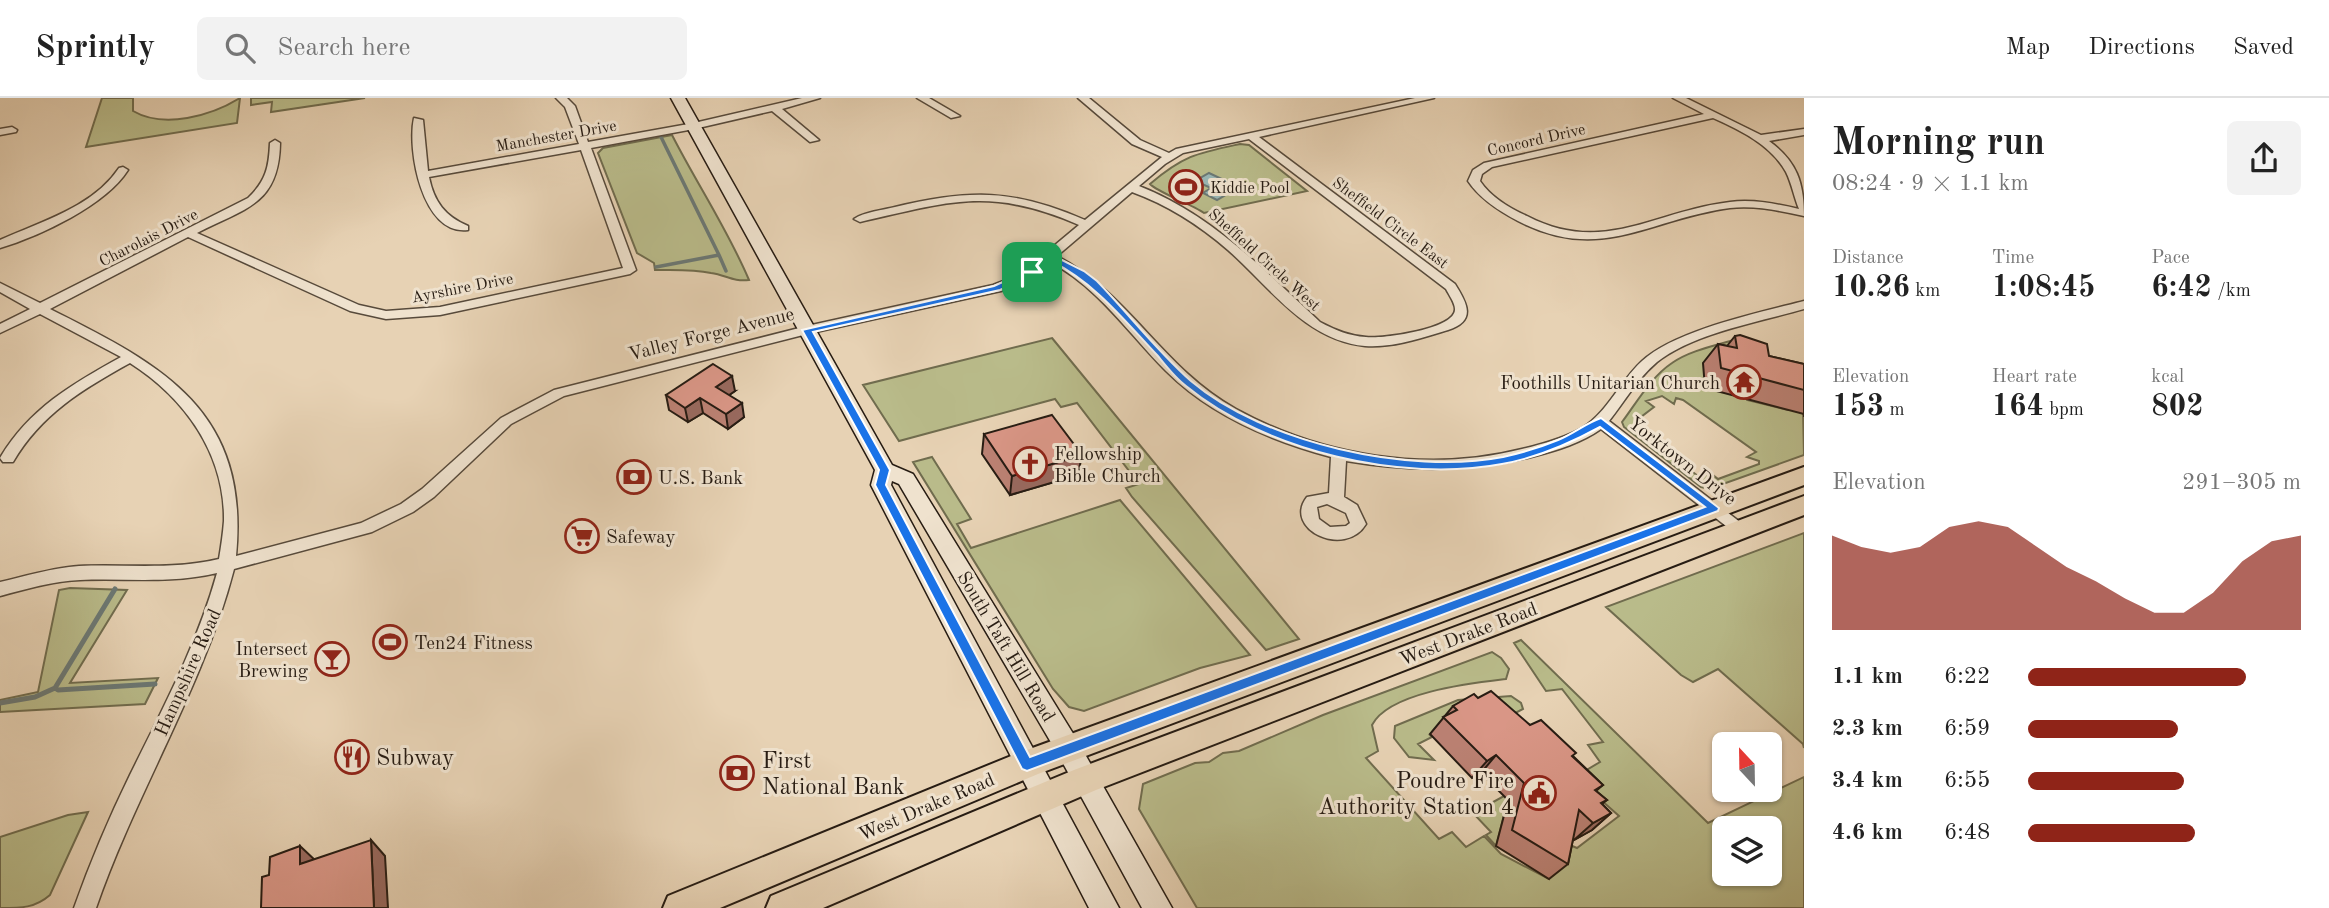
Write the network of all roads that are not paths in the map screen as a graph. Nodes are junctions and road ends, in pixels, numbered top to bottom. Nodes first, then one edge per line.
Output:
1 (561, 98) edge
2 (678, 98) edge
3 (815, 98) edge
4 (922, 98) edge
5 (1083, 98) edge
6 (1429, 98) edge
7 (1678, 98) edge
8 (776, 108) junction
9 (1711, 115) junction
10 (955, 116) dead end
11 (418, 120) dead end
12 (694, 126) junction
13 (12, 130) dead end
14 (0, 132) edge
15 (1804, 132) edge
16 (1250, 135) junction
17 (1758, 139) junction
18 (814, 140) dead end
19 (275, 144) dead end
20 (585, 146) junction
21 (1168, 156) junction
22 (123, 170) dead end
23 (424, 175) junction
24 (1133, 188) junction
25 (1804, 207) edge
26 (1804, 213) edge
27 (860, 219) dead end
28 (1088, 225) junction
29 (464, 228) dead end
30 (190, 234) junction
31 (0, 243) edge
32 (1050, 257) junction
33 (0, 287) edge
34 (1804, 305) edge
35 (39, 310) junction
36 (0, 329) edge
37 (807, 330) junction
38 (1420, 334) joint
39 (131, 357) junction
40 (1601, 422) junction
41 (1339, 453) junction
42 (8, 458) dead end
43 (885, 470) junction
44 (1804, 476) edge
45 (1336, 500) dead end
46 (1804, 505) edge
47 (1714, 508) junction
48 (1741, 529) junction
49 (228, 564) junction
50 (0, 589) edge
51 (1068, 748) junction
52 (1027, 764) junction
53 (1085, 780) junction
54 (1045, 796) junction
55 (85, 908) edge
56 (680, 908) edge
57 (783, 908) edge
58 (1105, 908) edge
59 (1158, 908) edge

1 - 20 street
2 - 12 main road, South Taft Hill Road
3 - 8 street, Manchester Drive
4 - 10 street
5 - 21 street
6 - 16 street, Valley Forge Avenue
7 - 9 street
8 - 12 street, Manchester Drive
8 - 18 street
9 - 17 street
9 - 26 street, Concord Drive
11 - 23 street
12 - 20 street, Manchester Drive
12 - 37 main road, South Taft Hill Road
13 - 14 street
15 - 17 street
16 - 21 street, Valley Forge Avenue
16 - 38 street, Sheffield Circle East
17 - 25 street
19 - 30 street, Charolais Drive
20 - 23 street, Manchester Drive
20 - 30 street, Ayrshire Drive
21 - 24 street, Valley Forge Avenue
22 - 31 street
23 - 29 street
24 - 28 street, Valley Forge Avenue
24 - 38 street, Sheffield Circle West
27 - 28 street
28 - 32 street, Valley Forge Avenue
30 - 35 street, Charolais Drive
32 - 37 street, Valley Forge Avenue
32 - 41 street
33 - 35 street, Hampshire Road
34 - 40 street
35 - 36 street, Charolais Drive
35 - 39 street, Hampshire Road
37 - 43 main road, South Taft Hill Road
37 - 49 street, Valley Forge Avenue
39 - 42 street
39 - 49 street, Hampshire Road
40 - 41 street
40 - 47 street, Yorktown Drive
41 - 45 street
43 - 51 main road, South Taft Hill Road
43 - 52 main road, South Taft Hill Road
44 - 47 main road, West Drake Road
46 - 48 main road, West Drake Road
47 - 48 street, Yorktown Drive
47 - 51 main road, West Drake Road
48 - 53 main road, West Drake Road
49 - 50 street, Valley Forge Avenue
49 - 55 street, Hampshire Road
51 - 52 main road, West Drake Road
51 - 53 main road, South Taft Hill Road
52 - 54 main road, South Taft Hill Road
52 - 56 main road, West Drake Road
53 - 54 main road, West Drake Road
53 - 59 main road, South Taft Hill Road
54 - 57 main road, West Drake Road
54 - 58 main road, South Taft Hill Road

